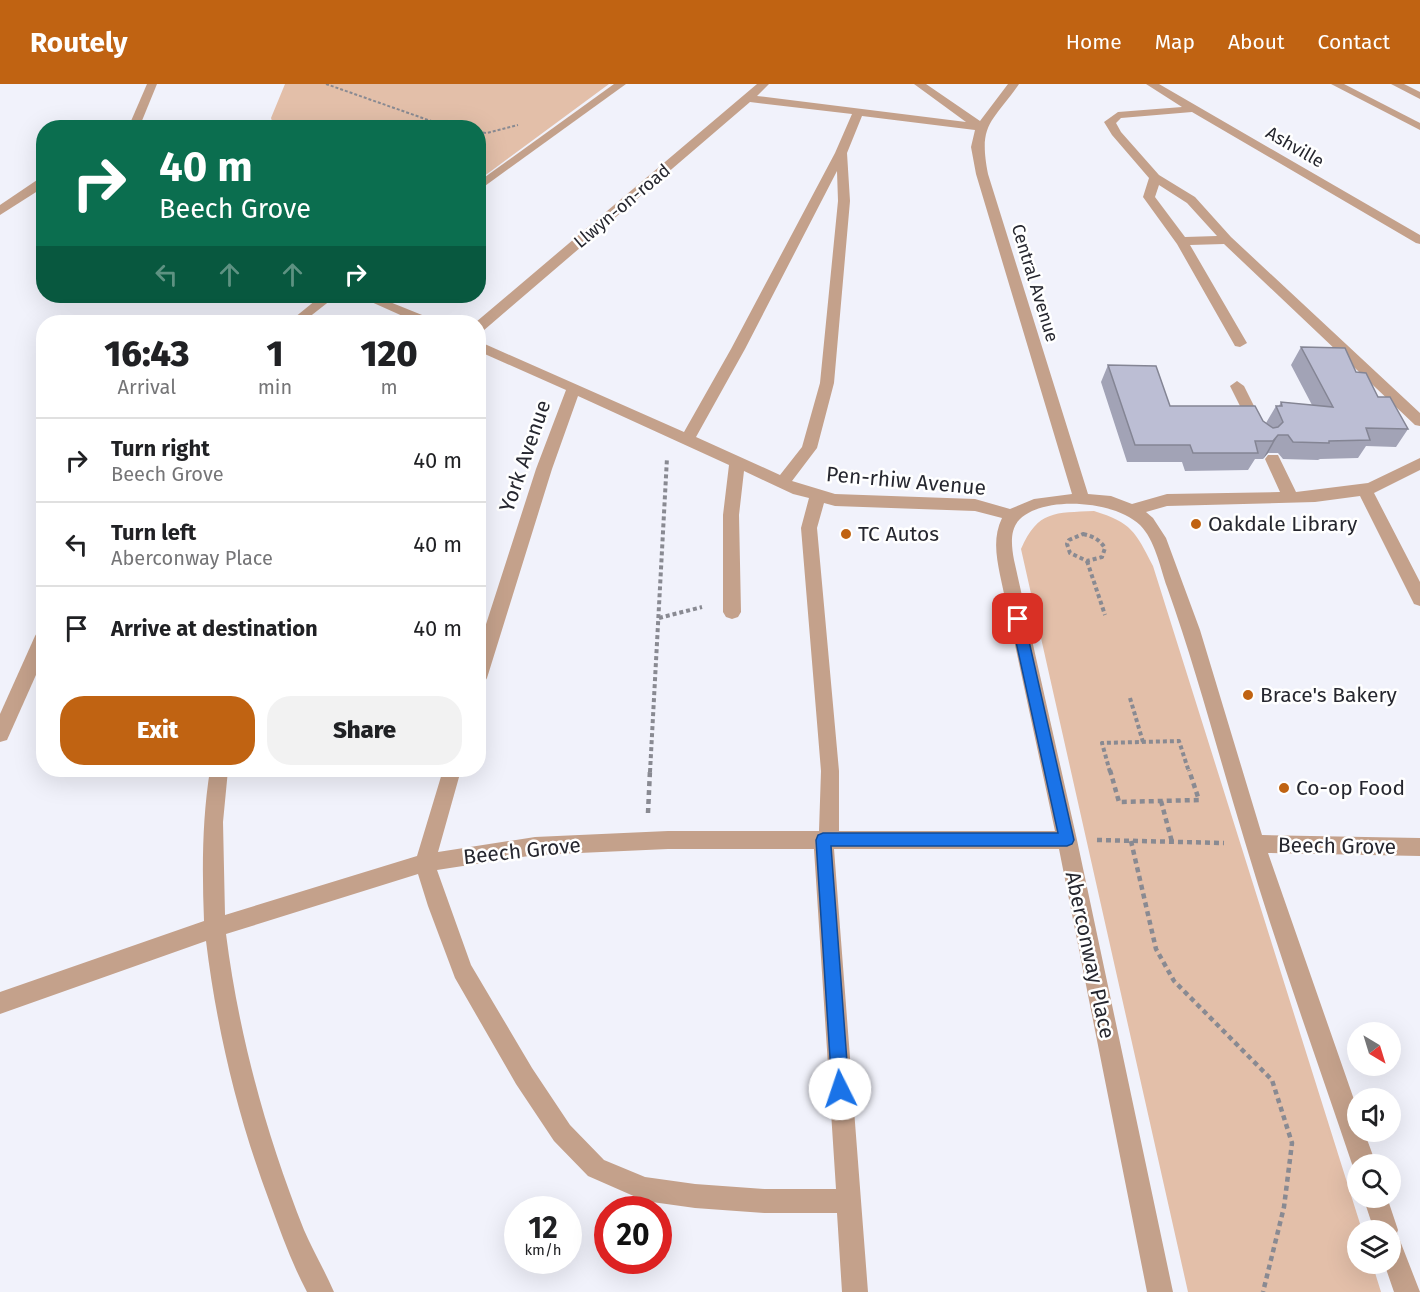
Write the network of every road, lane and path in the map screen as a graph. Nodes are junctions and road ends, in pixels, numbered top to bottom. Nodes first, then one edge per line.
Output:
1 (152, 84) edge
2 (326, 84) edge
3 (621, 84) edge
4 (764, 84) edge
5 (919, 84) edge
6 (1014, 84) edge
7 (1151, 84) edge
8 (1336, 84) edge
9 (1396, 84) edge
10 (1420, 96) edge
11 (748, 98) junction
12 (1194, 109) junction
13 (858, 112) junction
14 (136, 120) edge
15 (428, 120) edge
16 (524, 121) dead end
17 (981, 127) junction
18 (1420, 128) edge
19 (486, 133) edge
20 (841, 153) junction
21 (1155, 178) junction
22 (486, 183) edge
23 (36, 186) edge
24 (0, 211) edge
25 (1227, 240) junction
26 (1420, 240) edge
27 (1181, 241) junction
28 (320, 303) edge
29 (382, 303) edge
30 (304, 315) edge
31 (411, 315) edge
32 (486, 321) edge
33 (1240, 343) dead end
34 (486, 348) edge
35 (1237, 386) dead end
36 (574, 387) junction
37 (1420, 421) edge
38 (668, 430) junction
39 (1263, 438) edge
40 (687, 439) junction
41 (1274, 459) edge
42 (737, 462) junction
43 (1420, 463) edge
44 (782, 483) junction
45 (1365, 490) junction
46 (818, 495) junction
47 (1290, 496) junction
48 (1082, 501) junction
49 (1131, 510) junction
50 (1013, 515) junction
51 (1087, 561) junction
52 (1412, 567) edge
53 (1420, 599) edge
54 (732, 606) joint
55 (1105, 615) dead end
56 (659, 618) junction
57 (486, 653) edge
58 (36, 654) edge
59 (1130, 698) dead end
60 (0, 734) edge
61 (1143, 742) junction
62 (218, 777) edge
63 (450, 777) edge
64 (1161, 801) junction
65 (826, 839) junction
66 (1067, 840) junction
67 (647, 841) junction
68 (1131, 841) junction
69 (1172, 842) junction
70 (1255, 844) junction
71 (1420, 847) edge
72 (425, 863) junction
73 (214, 928) junction
74 (0, 1003) edge
75 (1361, 1154) edge
76 (848, 1201) junction
77 (1401, 1274) edge
78 (321, 1292) edge
79 (855, 1292) edge
80 (1160, 1292) edge
81 (1263, 1292) edge
82 (1407, 1292) edge

1 - 14 street
2 - 15 path
3 - 22 street
4 - 11 street, Llwyn-on-road
5 - 17 street
6 - 17 street
7 - 12 street, Ashville
8 - 18 street
9 - 10 street
11 - 13 street
11 - 32 street, Llwyn-on-road
12 - 21 street
12 - 26 street, Ashville
13 - 17 street
13 - 20 street
16 - 19 path
17 - 48 street, Central Avenue
20 - 40 street
20 - 44 street
21 - 25 street
21 - 27 street
23 - 24 street
25 - 27 street
25 - 37 street
27 - 33 street
28 - 30 street
29 - 31 street
34 - 36 street, Pen-rhiw Avenue
35 - 39 street
36 - 38 street, Pen-rhiw Avenue
36 - 57 street, York Avenue
38 - 40 street, Pen-rhiw Avenue
38 - 56 path
40 - 42 street, Pen-rhiw Avenue
41 - 47 street
42 - 44 street, Pen-rhiw Avenue
42 - 54 street
43 - 45 street
44 - 46 street, Pen-rhiw Avenue
45 - 47 street
45 - 52 street
46 - 50 street, Pen-rhiw Avenue
46 - 65 street
47 - 49 street
48 - 49 street
48 - 50 street
49 - 70 street
50 - 66 street, Aberconway Place
51 - 51 path
51 - 55 path
52 - 53 street
54 - 56 path
56 - 67 path
58 - 60 street
59 - 61 path
61 - 64 path
61 - 64 path
62 - 73 street
63 - 72 street
64 - 69 path
65 - 66 street, Beech Grove
65 - 67 street, Beech Grove
65 - 76 street
66 - 68 path
66 - 80 street, Aberconway Place
67 - 72 street, Beech Grove
68 - 69 path
68 - 81 path
69 - 70 path
70 - 71 street, Beech Grove
70 - 75 street
72 - 73 street, Beech Grove
72 - 76 street
73 - 74 street, Beech Grove
73 - 78 street
76 - 79 street
77 - 82 street

